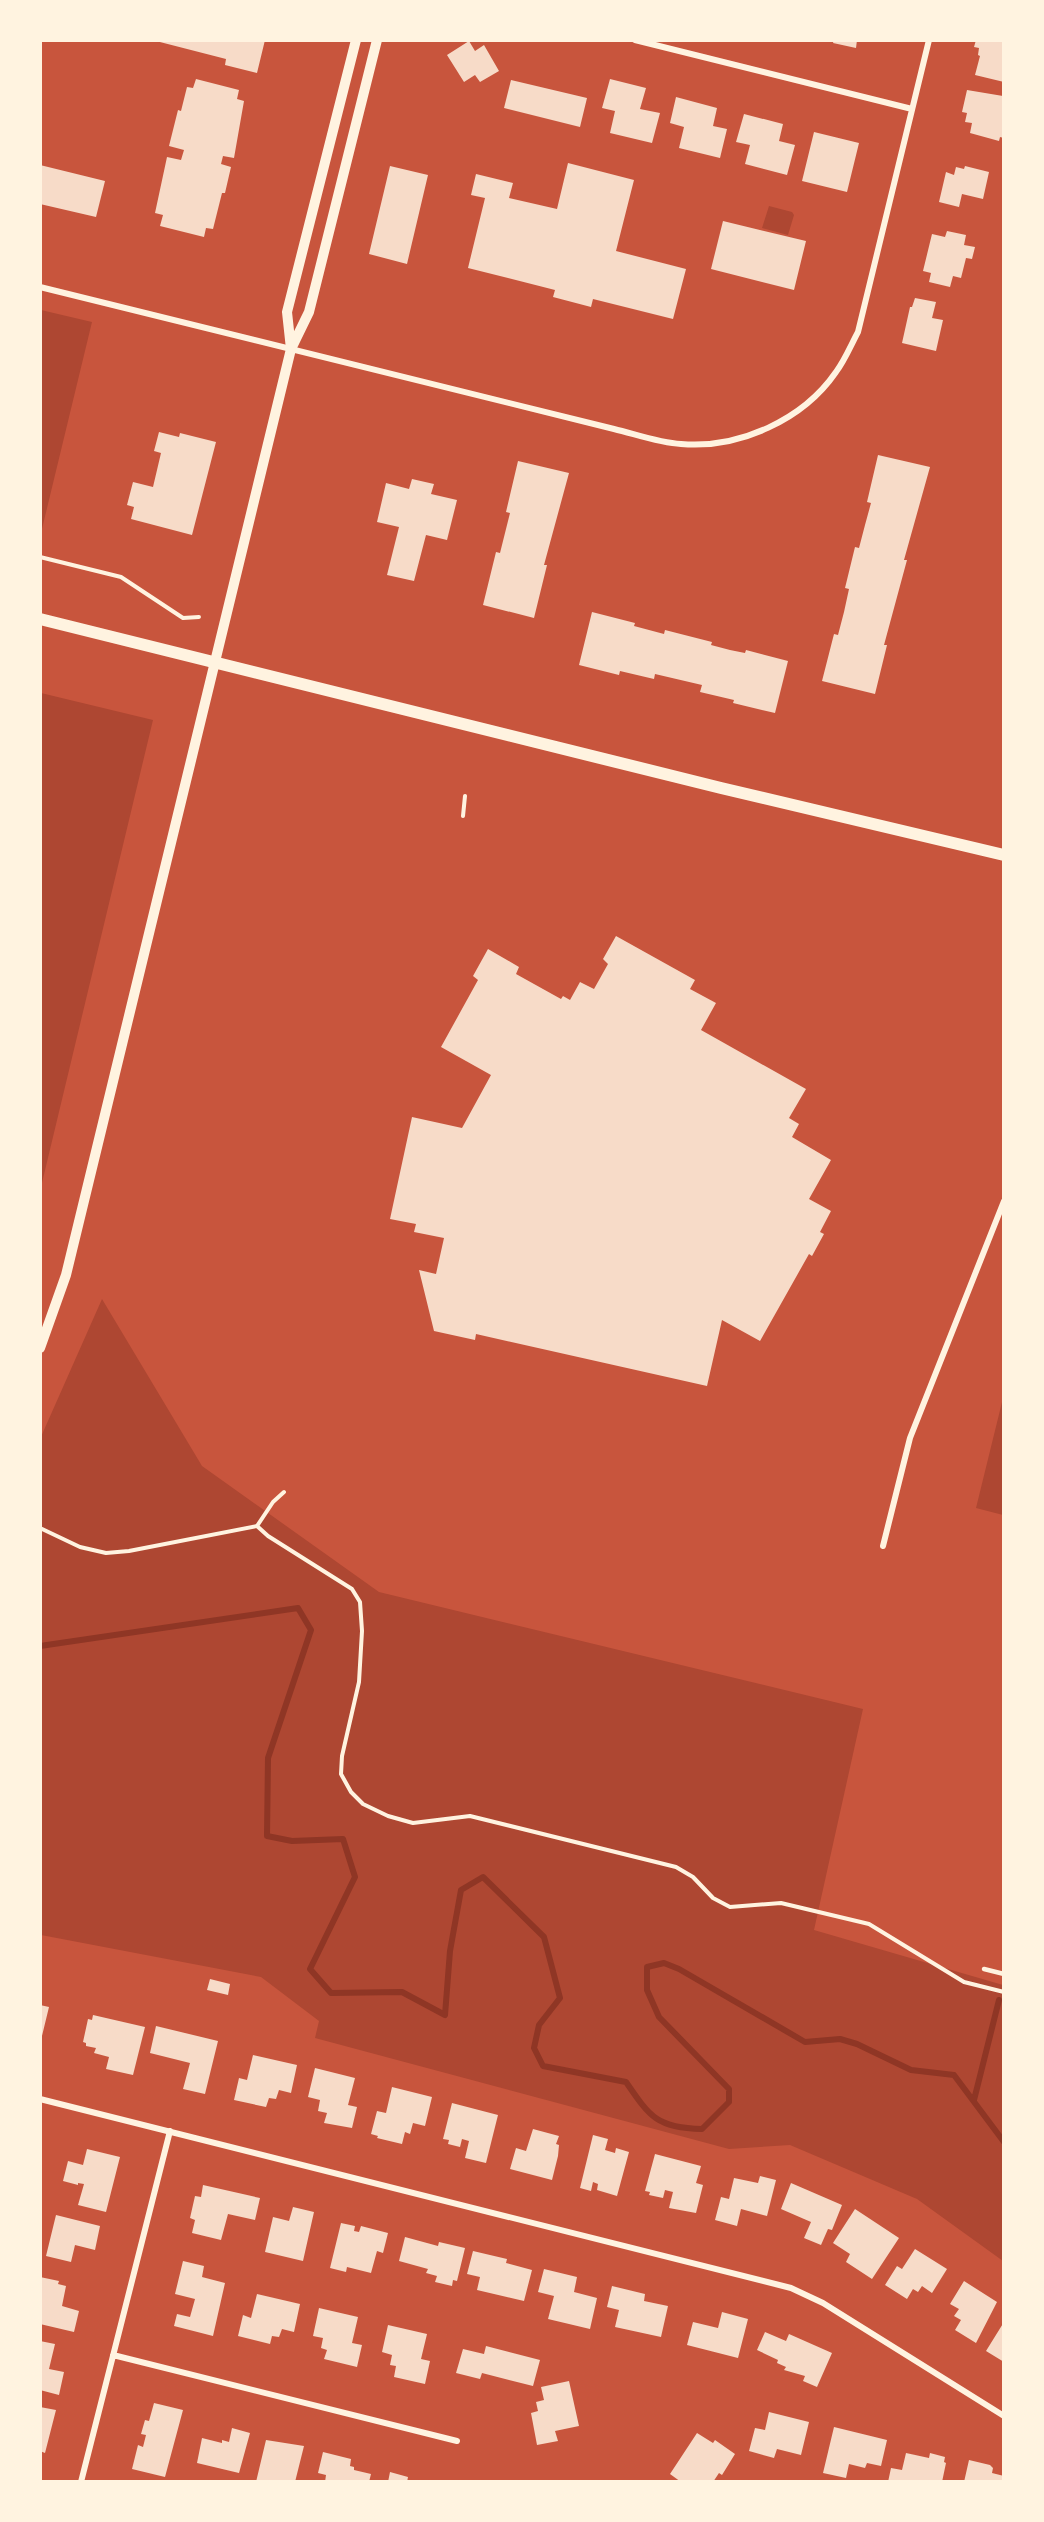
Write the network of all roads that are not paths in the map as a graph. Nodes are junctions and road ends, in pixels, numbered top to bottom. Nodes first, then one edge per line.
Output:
1 (356, 40) edge
2 (377, 40) edge
3 (635, 40) edge
4 (928, 40) edge
5 (912, 110) junction
6 (40, 287) edge
7 (291, 349) junction
8 (40, 619) edge
9 (213, 662) junction
10 (1004, 855) edge
11 (1004, 1201) edge
12 (40, 1348) edge
13 (883, 1546) dead end
14 (984, 1969) dead end
15 (1004, 1974) edge
16 (40, 2100) edge
17 (170, 2131) junction
18 (113, 2355) junction
19 (1004, 2416) edge
20 (458, 2441) dead end
21 (81, 2481) edge

1 - 7 street
2 - 7 street
3 - 5 street
4 - 5 street
5 - 7 street
6 - 7 street
7 - 9 street
8 - 9 main road
9 - 10 main road
9 - 12 street
11 - 13 street
14 - 15 lane
16 - 17 street
17 - 18 street
17 - 19 street
18 - 20 street
18 - 21 street

